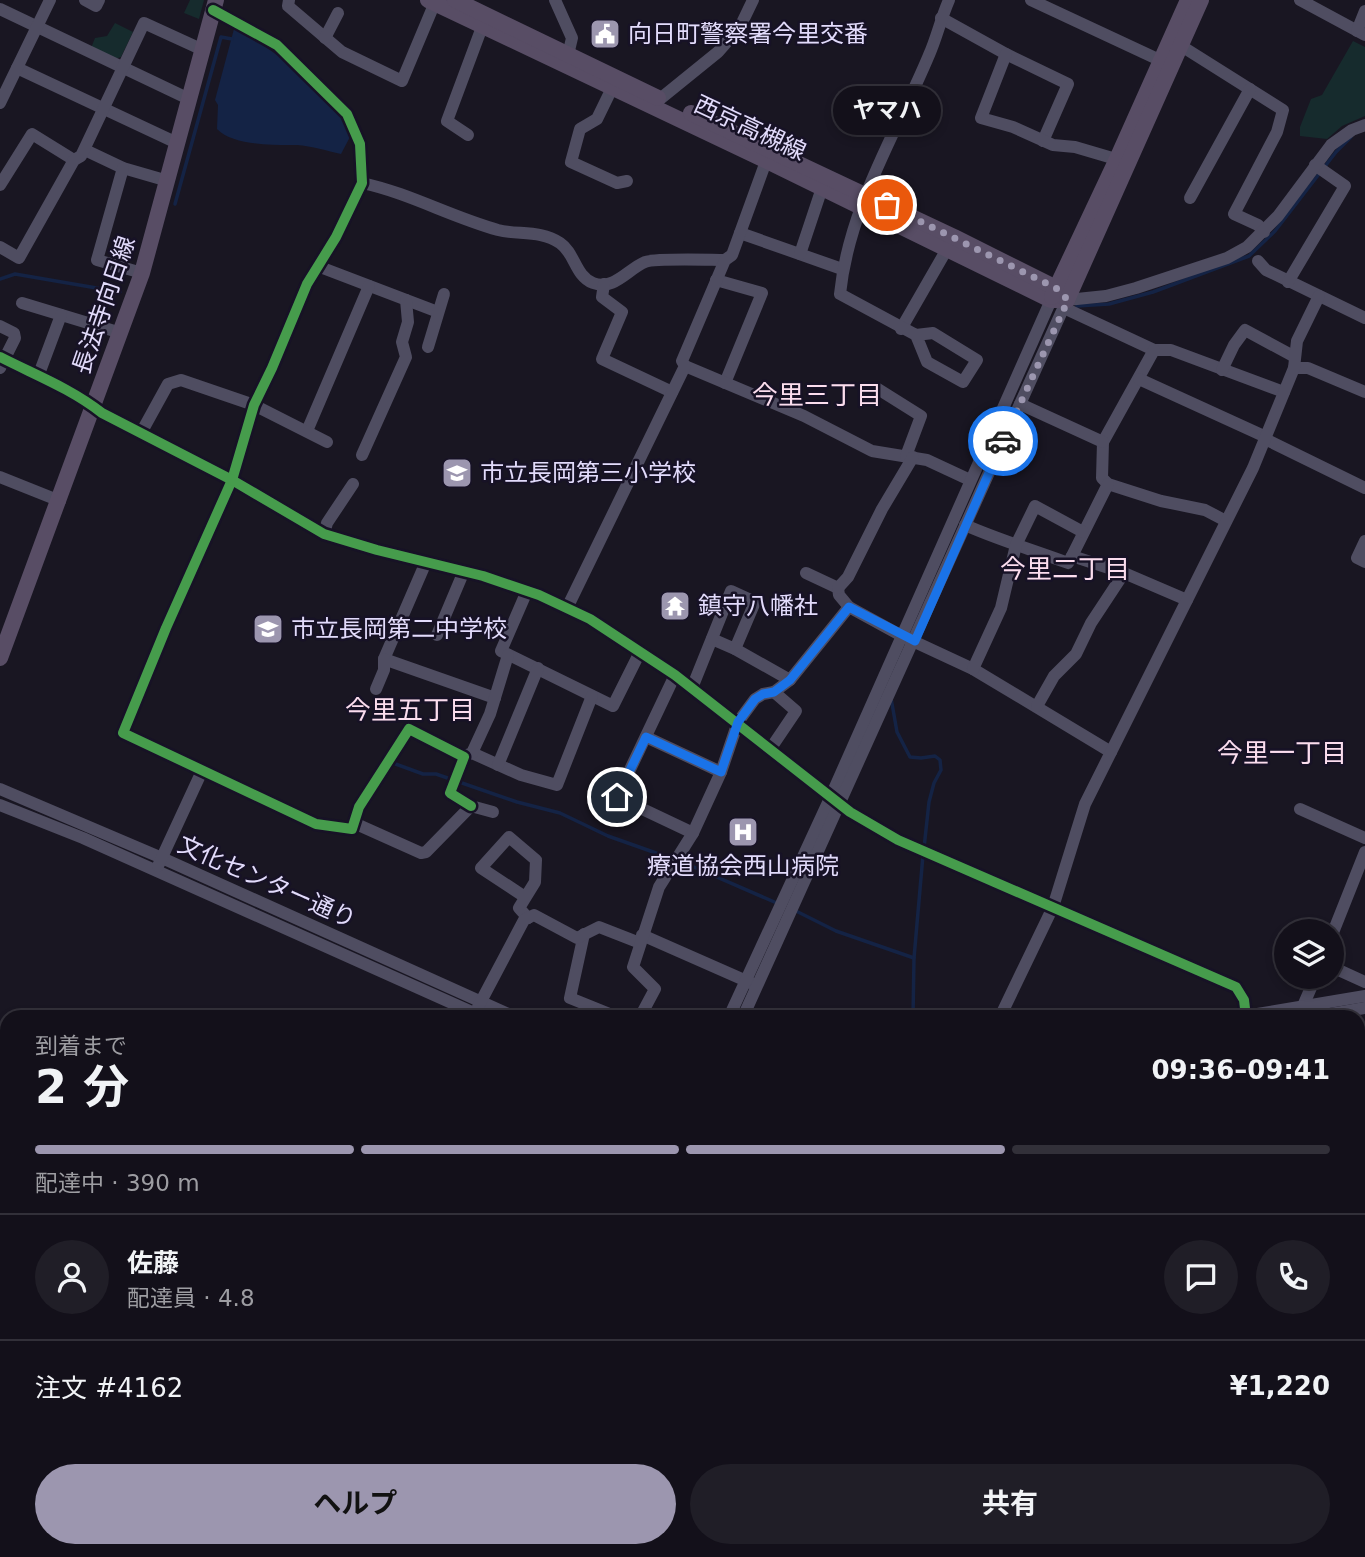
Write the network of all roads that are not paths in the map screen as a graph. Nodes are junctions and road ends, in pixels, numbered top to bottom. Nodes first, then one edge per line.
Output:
1 (50, 0) edge
2 (85, 0) edge
3 (99, 0) edge
4 (289, 0) edge
5 (455, 0) edge
6 (555, 0) edge
7 (753, 0) edge
8 (949, 0) edge
9 (1031, 0) edge
10 (1188, 0) edge
11 (1201, 0) edge
12 (433, 1) edge
13 (1306, 1) edge
14 (215, 5) edge
15 (0, 9) edge
16 (1365, 11) edge
17 (338, 13) dead end
18 (941, 18) junction
19 (484, 20) junction
20 (37, 27) junction
21 (1361, 33) edge
22 (326, 38) junction
23 (1177, 43) junction
24 (203, 50) junction
25 (1006, 54) junction
26 (568, 55) junction
27 (1167, 64) junction
28 (17, 68) junction
29 (123, 68) junction
30 (615, 83) junction
31 (1250, 89) junction
32 (189, 99) junction
33 (660, 99) junction
34 (0, 103) edge
35 (103, 110) junction
36 (1365, 125) edge
37 (468, 135) dead end
38 (1043, 141) junction
39 (177, 143) junction
40 (85, 150) junction
41 (769, 155) junction
42 (74, 160) junction
43 (1123, 161) junction
44 (1315, 165) junction
45 (123, 168) junction
46 (169, 181) junction
47 (627, 181) dead end
48 (362, 183) junction
49 (0, 185) edge
50 (822, 188) junction
51 (1190, 198) dead end
52 (862, 201) junction
53 (1264, 232) junction
54 (740, 233) junction
55 (0, 247) edge
56 (947, 249) junction
57 (800, 254) junction
58 (725, 260) junction
59 (1258, 261) dead end
60 (320, 267) junction
61 (842, 269) junction
62 (142, 273) junction
63 (716, 280) junction
64 (1288, 282) junction
65 (604, 284) junction
66 (369, 286) junction
67 (444, 294) dead end
68 (1319, 296) junction
69 (1059, 299) junction
70 (406, 300) junction
71 (22, 303) dead end
72 (438, 312) junction
73 (61, 315) junction
74 (1365, 318) edge
75 (0, 326) edge
76 (901, 328) junction
77 (121, 333) junction
78 (916, 335) junction
79 (428, 347) dead end
80 (1154, 349) junction
81 (1, 362) edge
82 (1294, 362) junction
83 (685, 366) junction
84 (1222, 370) junction
85 (39, 374) junction
86 (1139, 379) junction
87 (725, 383) junction
88 (878, 389) dead end
89 (672, 391) junction
90 (1284, 392) junction
91 (1365, 392) edge
92 (1020, 404) junction
93 (254, 405) junction
94 (94, 406) junction
95 (307, 431) junction
96 (141, 433) junction
97 (1265, 438) junction
98 (327, 442) dead end
99 (1103, 442) junction
100 (362, 455) dead end
101 (909, 456) junction
102 (0, 477) edge
103 (232, 480) junction
104 (970, 480) junction
105 (353, 484) dead end
106 (1108, 484) junction
107 (1365, 488) edge
108 (60, 501) junction
109 (1226, 521) junction
110 (965, 525) junction
111 (1083, 532) junction
112 (324, 534) junction
113 (1365, 541) edge
114 (1016, 545) junction
115 (1072, 556) junction
116 (426, 562) junction
117 (1365, 562) edge
118 (464, 571) junction
119 (806, 573) dead end
120 (1124, 573) junction
121 (838, 588) junction
122 (527, 591) junction
123 (1187, 600) junction
124 (849, 607) junction
125 (567, 608) junction
126 (437, 635) dead end
127 (902, 636) junction
128 (712, 639) junction
129 (915, 641) junction
130 (735, 649) junction
131 (640, 652) junction
132 (508, 655) junction
133 (0, 658) edge
134 (384, 659) junction
135 (538, 668) junction
136 (974, 669) junction
137 (676, 675) junction
138 (790, 680) junction
139 (376, 688) dead end
140 (692, 688) junction
141 (774, 692) junction
142 (592, 696) junction
143 (495, 698) junction
144 (1037, 706) junction
145 (738, 722) junction
146 (646, 737) junction
147 (771, 748) junction
148 (1111, 752) junction
149 (468, 755) junction
150 (498, 765) junction
151 (202, 771) junction
152 (721, 772) junction
153 (0, 789) edge
154 (836, 800) junction
155 (0, 805) edge
156 (471, 806) junction
157 (1300, 809) dead end
158 (493, 812) dead end
159 (354, 822) junction
160 (693, 833) junction
161 (1365, 838) edge
162 (1365, 852) edge
163 (162, 858) junction
164 (156, 871) junction
165 (526, 897) junction
166 (1053, 907) junction
167 (528, 918) junction
168 (1338, 919) edge
169 (584, 934) junction
170 (641, 939) junction
171 (1344, 972) edge
172 (1365, 982) edge
173 (751, 983) junction
174 (1310, 989) edge
175 (1365, 996) edge
176 (481, 1000) junction
177 (1303, 1006) junction
178 (1365, 1008) edge
179 (465, 1010) edge
180 (478, 1010) edge
181 (501, 1010) edge
182 (599, 1010) edge
183 (644, 1010) edge
184 (734, 1010) edge
185 (745, 1010) edge
186 (1003, 1010) edge
187 (1244, 1010) edge
188 (1279, 1010) edge
189 (1338, 1010) edge

1 - 20 street
2 - 3 street
4 - 22 street
5 - 19 main road, 西京高槻線
6 - 26 street
7 - 33 street
8 - 18 street
9 - 27 street
10 - 23 main road
11 - 23 main road
12 - 19 main road, 西京高槻線
12 - 22 street
13 - 21 street
14 - 24 main road, 長法寺向日線
14 - 48 street
15 - 20 street
16 - 21 street
17 - 22 street
18 - 25 street
18 - 52 street
19 - 26 main road, 西京高槻線
19 - 30 main road, 西京高槻線
19 - 37 street
20 - 28 street
20 - 29 street
23 - 27 main road
23 - 31 street
24 - 29 street
24 - 32 main road, 長法寺向日線
25 - 38 street
25 - 38 street
26 - 30 main road, 西京高槻線
27 - 43 main road
28 - 34 street
28 - 35 street
29 - 32 street
29 - 35 street
30 - 33 main road, 西京高槻線
30 - 41 main road, 西京高槻線
30 - 47 street
31 - 51 street
31 - 53 street
32 - 39 main road, 長法寺向日線
33 - 41 main road, 西京高槻線
35 - 39 street
35 - 40 street
36 - 44 street
38 - 43 street
39 - 46 main road, 長法寺向日線
40 - 42 street
40 - 45 street
41 - 50 main road, 西京高槻線
41 - 52 main road, 西京高槻線
41 - 54 street
42 - 49 street
42 - 55 street
43 - 69 main road
44 - 53 street
44 - 64 street
45 - 46 street
45 - 62 street
46 - 62 main road, 長法寺向日線
48 - 60 street
48 - 65 street
50 - 52 main road, 西京高槻線
50 - 57 street
52 - 56 main road, 西京高槻線
52 - 61 street
52 - 69 main road, 西京高槻線
53 - 69 street
54 - 57 street
54 - 58 street
56 - 69 main road, 西京高槻線
56 - 76 street
57 - 61 street
58 - 63 street
58 - 65 street
59 - 64 street
60 - 66 street
60 - 93 street
61 - 76 street
62 - 77 main road, 長法寺向日線
63 - 83 street
63 - 87 street
64 - 68 street
65 - 89 street
66 - 70 street
66 - 95 street
67 - 72 street
68 - 74 street
68 - 82 street
69 - 80 street
69 - 92 street
69 - 104 street
70 - 72 street
70 - 100 street
71 - 73 street
72 - 79 street
73 - 77 street
73 - 85 street
75 - 81 street
76 - 78 street
77 - 94 main road, 長法寺向日線
78 - 78 street
80 - 84 street
80 - 86 street
81 - 85 street
82 - 84 street
82 - 90 street
82 - 91 street
83 - 87 street
83 - 89 street
84 - 90 street
85 - 94 street
86 - 97 street
86 - 99 street
87 - 101 street
88 - 101 street
89 - 125 street
90 - 97 street
92 - 99 street
92 - 110 street
93 - 95 street
93 - 96 street
93 - 103 street
94 - 96 street
94 - 108 main road, 長法寺向日線
95 - 98 street
96 - 103 street
97 - 107 street
97 - 109 street
99 - 106 street
101 - 104 street
101 - 121 street
102 - 108 street
103 - 112 street
103 - 151 street
104 - 127 street
105 - 112 street
106 - 109 street
106 - 111 street
108 - 133 main road, 長法寺向日線
109 - 123 street
110 - 114 street
110 - 129 street
111 - 114 street
111 - 115 street
112 - 116 street
113 - 117 street
114 - 115 street
114 - 136 street
115 - 120 street
116 - 118 street
116 - 134 street
118 - 122 street
118 - 126 street
119 - 121 street
120 - 123 street
120 - 144 street
121 - 124 street
122 - 125 street
122 - 132 street
123 - 148 street
124 - 127 street
124 - 138 street
125 - 131 street
127 - 129 street
127 - 154 street
128 - 130 street
128 - 130 street
128 - 140 street
129 - 136 street
129 - 154 street
130 - 138 street
131 - 137 street
131 - 142 street
132 - 135 street
132 - 143 street
134 - 139 street
134 - 143 street
135 - 142 street
135 - 150 street
136 - 144 street
137 - 140 street
137 - 146 street
138 - 141 street
140 - 145 street
141 - 145 street
141 - 147 street
142 - 150 street
143 - 149 street
144 - 148 street
145 - 147 street
145 - 152 street
146 - 152 street
146 - 160 street
147 - 154 street
148 - 166 street
149 - 150 street
149 - 156 street
149 - 159 street
151 - 159 street
151 - 163 street
152 - 160 street
153 - 163 street, 文化センター通り
154 - 166 street
154 - 173 street
155 - 164 street, 文化センター通り
156 - 158 street
156 - 159 street
157 - 161 street
160 - 170 street
162 - 168 street
163 - 164 street
163 - 176 street, 文化センター通り
164 - 179 street, 文化センター通り
165 - 165 street
165 - 167 street
166 - 186 street
166 - 187 street
167 - 169 street
167 - 176 street
169 - 170 street
169 - 182 street
170 - 173 street
170 - 183 street
171 - 172 street
173 - 184 street
173 - 185 street
174 - 177 street
175 - 189 street
176 - 180 street
176 - 181 street, 文化センター通り
177 - 188 street
177 - 189 street
178 - 189 street

